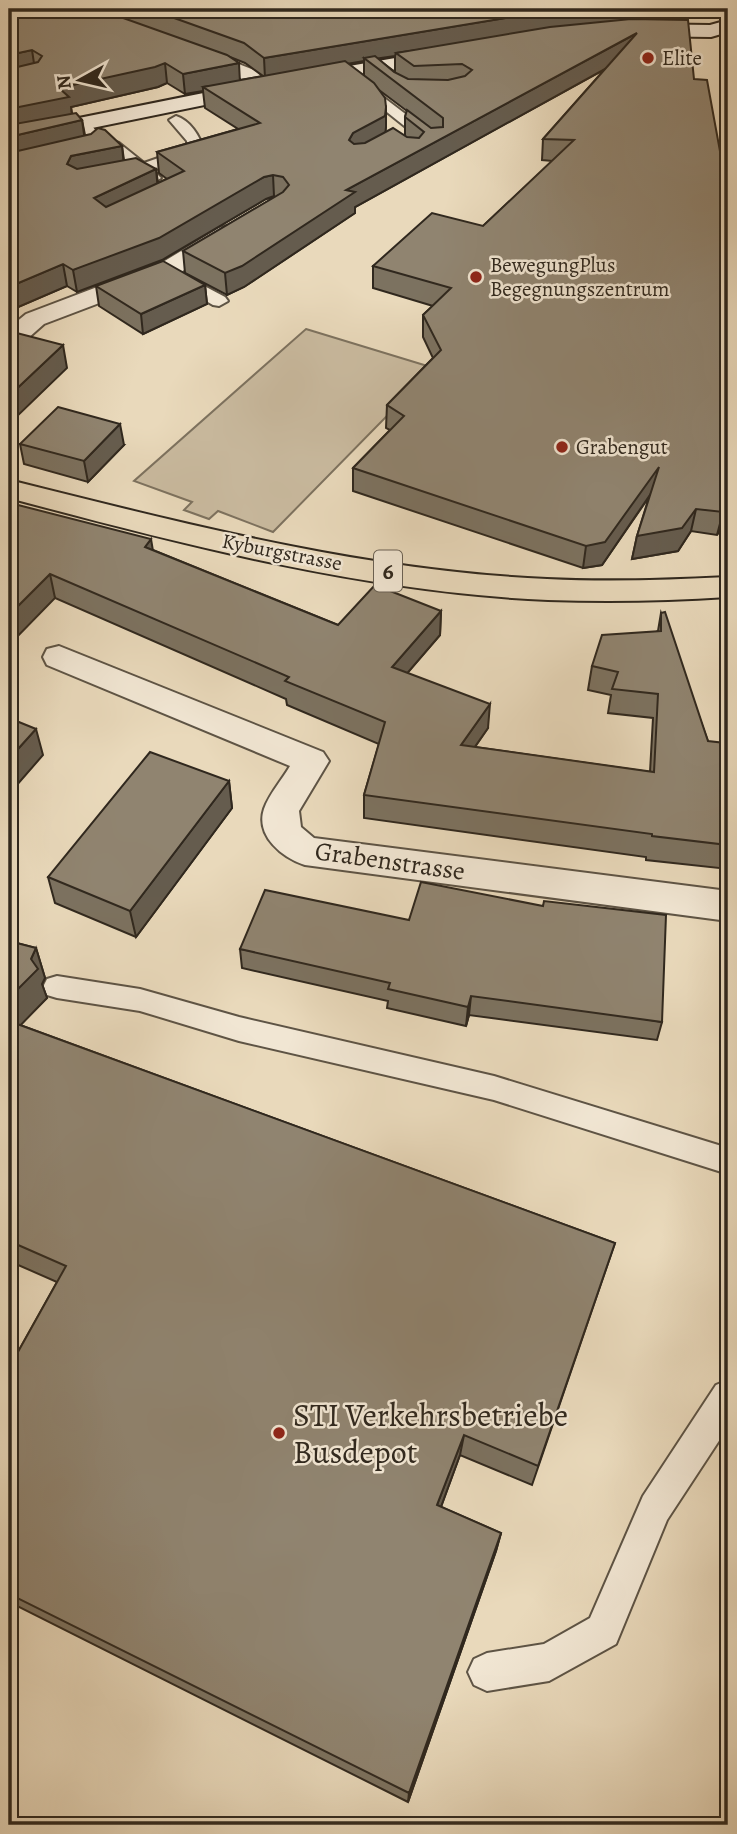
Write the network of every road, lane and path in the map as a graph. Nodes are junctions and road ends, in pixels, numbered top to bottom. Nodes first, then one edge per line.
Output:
1 (722, 9) edge
2 (728, 14) edge
3 (655, 19) edge
4 (728, 26) edge
5 (690, 38) junction
6 (724, 44) edge
7 (174, 46) edge
8 (464, 52) edge
9 (346, 72) junction
10 (263, 87) junction
11 (176, 120) dead end
12 (82, 123) junction
13 (9, 139) edge
14 (435, 144) edge
15 (141, 171) junction
16 (104, 178) edge
17 (167, 186) edge
18 (246, 221) edge
19 (165, 270) junction
20 (219, 301) dead end
21 (9, 341) edge
22 (9, 489) edge
23 (728, 587) edge
24 (59, 657) dead end
25 (728, 906) edge
26 (57, 987) dead end
27 (728, 1161) edge
28 (728, 1397) edge
29 (487, 1672) dead end

1 - 2 street
3 - 4 street
3 - 5 street
3 - 5 street
5 - 6 street
7 - 10 street
8 - 9 street
9 - 10 street
9 - 14 lane
10 - 12 street
11 - 15 lane
12 - 13 street
12 - 15 lane
15 - 16 lane
15 - 17 lane
18 - 19 street
19 - 20 lane
19 - 21 street
22 - 23 main road, Kyburgstrasse / 6
24 - 25 street, Grabenstrasse
26 - 27 lane
28 - 29 lane

